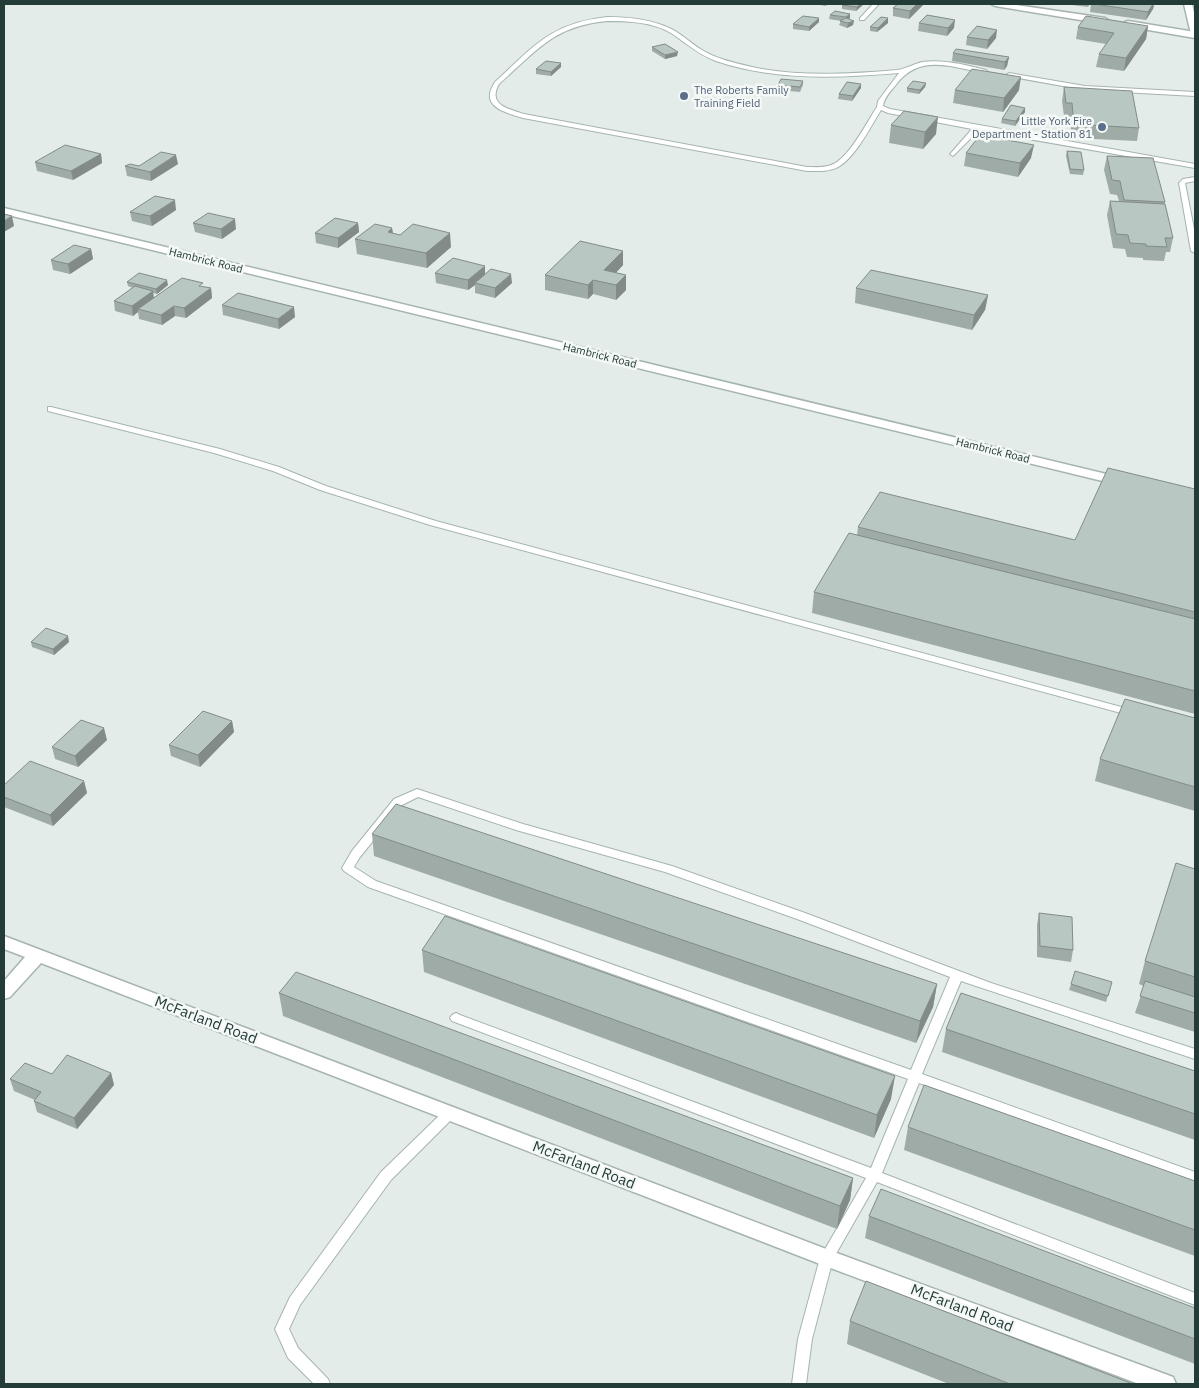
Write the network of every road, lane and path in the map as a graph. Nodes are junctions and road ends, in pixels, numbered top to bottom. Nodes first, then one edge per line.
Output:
1 (876, 4) edge
2 (995, 4) edge
3 (1188, 4) edge
4 (862, 20) dead end
5 (1195, 35) edge
6 (905, 71) junction
7 (994, 73) edge
8 (1004, 74) edge
9 (1195, 94) edge
10 (880, 107) junction
11 (988, 130) junction
12 (953, 154) dead end
13 (1195, 166) edge
14 (1195, 179) edge
15 (4, 211) edge
16 (1191, 214) edge
17 (1195, 250) edge
18 (51, 409) dead end
19 (1137, 485) edge
20 (1146, 717) edge
21 (4, 942) edge
22 (38, 955) junction
23 (957, 975) junction
24 (4, 992) edge
25 (456, 1018) dead end
26 (1195, 1054) edge
27 (914, 1076) junction
28 (450, 1114) junction
29 (874, 1176) junction
30 (1195, 1177) edge
31 (827, 1258) junction
32 (1195, 1299) edge
33 (323, 1384) edge
34 (799, 1384) edge
35 (1165, 1384) edge

1 - 4 lane
2 - 5 street
3 - 5 street
6 - 7 lane
6 - 10 lane
6 - 10 lane
8 - 9 lane
10 - 11 lane
11 - 12 lane
11 - 13 lane
14 - 16 lane
15 - 19 street, Hambrick Road
16 - 17 lane
18 - 20 lane
21 - 22 street, McFarland Road
22 - 24 street
22 - 28 street, McFarland Road
23 - 26 lane
23 - 27 lane
23 - 27 lane
25 - 29 lane
27 - 29 lane
27 - 30 lane
28 - 31 street, McFarland Road
28 - 33 lane
29 - 31 lane
29 - 32 lane
31 - 34 lane
31 - 35 street, McFarland Road

